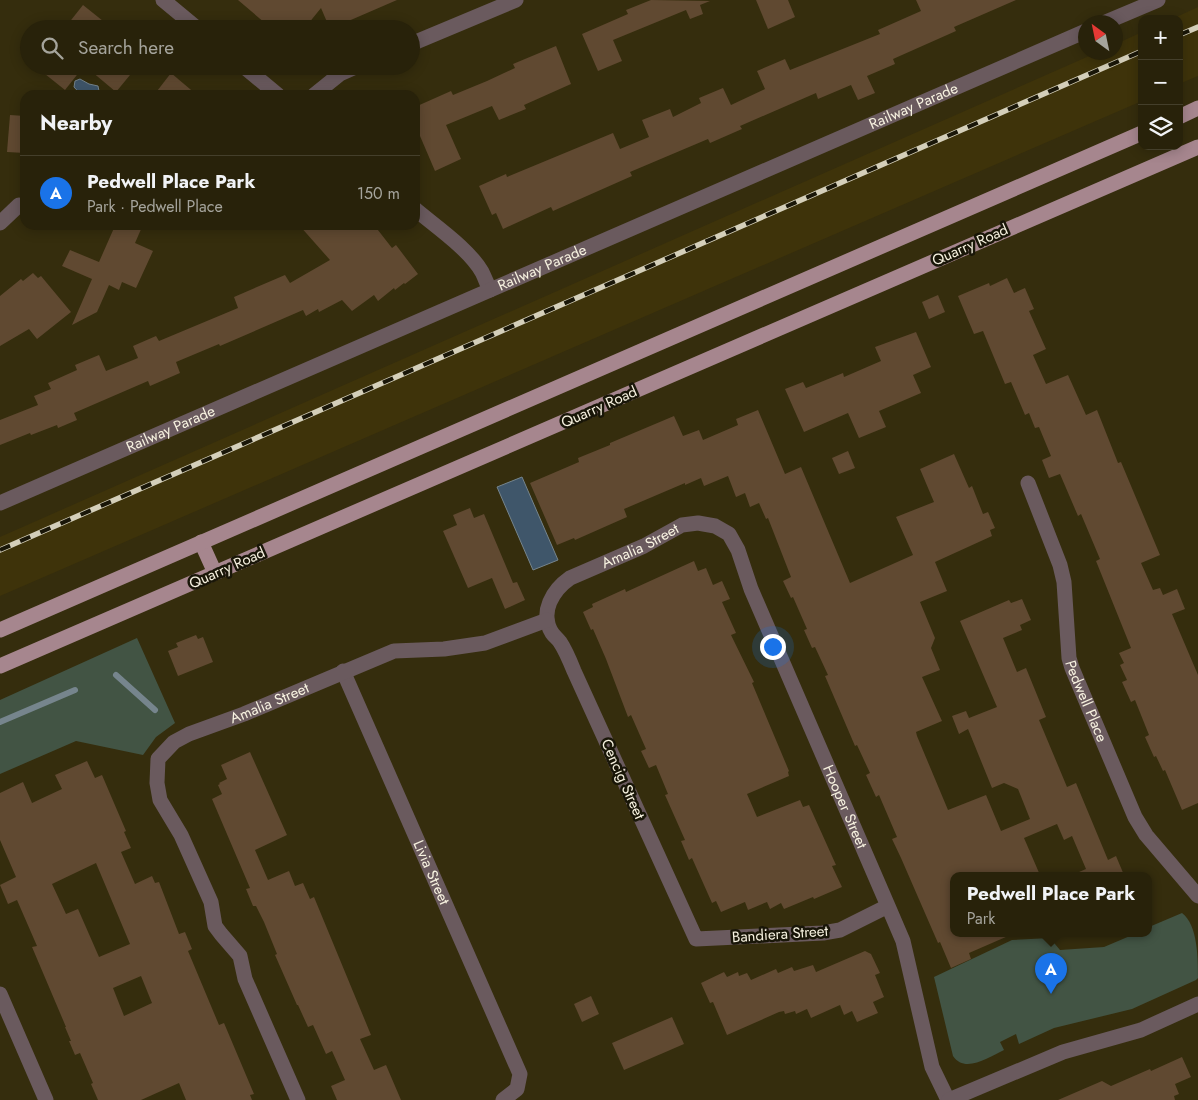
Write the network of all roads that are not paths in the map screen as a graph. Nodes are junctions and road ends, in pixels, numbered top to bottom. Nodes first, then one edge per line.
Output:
1 (162, 0) edge
2 (516, 0) edge
3 (1158, 0) edge
4 (1123, 15) edge
5 (187, 20) edge
6 (1078, 34) edge
7 (420, 40) edge
8 (254, 75) edge
9 (339, 75) edge
10 (272, 90) edge
11 (320, 90) edge
12 (1198, 108) edge
13 (1183, 115) edge
14 (1138, 135) edge
15 (1198, 147) edge
16 (19, 205) dead end
17 (420, 213) edge
18 (0, 223) edge
19 (490, 290) junction
20 (1028, 483) dead end
21 (0, 503) edge
22 (715, 526) joint
23 (201, 542) junction
24 (215, 573) junction
25 (547, 620) junction
26 (0, 630) edge
27 (0, 666) edge
28 (343, 671) junction
29 (1198, 896) edge
30 (888, 906) junction
31 (696, 940) joint
32 (0, 994) edge
33 (1198, 1004) edge
34 (46, 1100) edge
35 (298, 1100) edge
36 (502, 1100) edge
37 (948, 1100) edge

1 - 5 street
2 - 7 street
3 - 4 street
6 - 19 street, Railway Parade
8 - 10 street
9 - 11 street
12 - 13 main road
14 - 23 main road
15 - 24 main road, Quarry Road
16 - 18 street
17 - 19 street
19 - 21 street, Railway Parade
20 - 29 street, Pedwell Place
22 - 25 street, Amalia Street
22 - 30 street, Hooper Street
23 - 24 main road
23 - 26 main road
24 - 27 main road, Quarry Road
25 - 28 street, Amalia Street
25 - 31 street, Cencig Street
28 - 35 street, Amalia Street
28 - 36 street, Livia Street
30 - 31 street, Bandiera Street
30 - 37 street, Hooper Street
32 - 34 street
33 - 37 street

